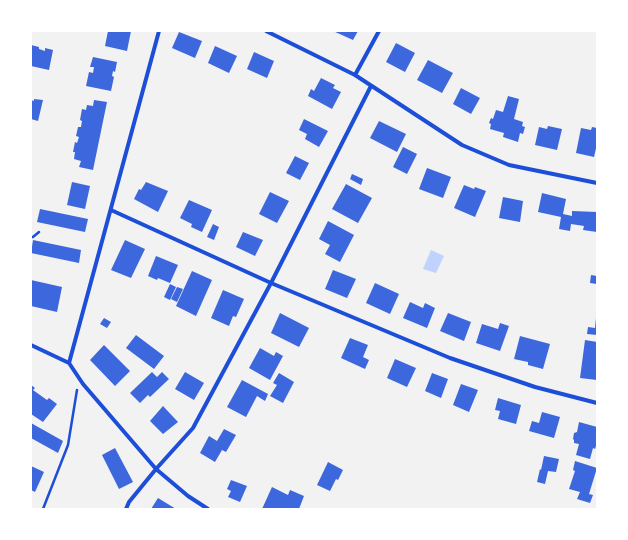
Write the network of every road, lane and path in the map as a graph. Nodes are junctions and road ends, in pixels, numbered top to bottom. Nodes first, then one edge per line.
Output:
1 (159, 31) edge
2 (266, 31) edge
3 (379, 31) edge
4 (355, 74) junction
5 (371, 86) junction
6 (597, 184) edge
7 (111, 210) junction
8 (39, 232) dead end
9 (31, 237) edge
10 (271, 283) junction
11 (31, 345) edge
12 (69, 363) junction
13 (83, 384) junction
14 (597, 403) edge
15 (156, 469) junction
16 (43, 509) edge
17 (126, 509) edge
18 (208, 509) edge

1 - 7 street
2 - 4 street
3 - 4 street
4 - 5 street
5 - 6 street
5 - 10 street
7 - 10 street
7 - 12 street
8 - 9 path
10 - 14 street
10 - 15 street
11 - 12 street
12 - 13 street
13 - 15 street
13 - 16 path
15 - 17 street
15 - 18 street

